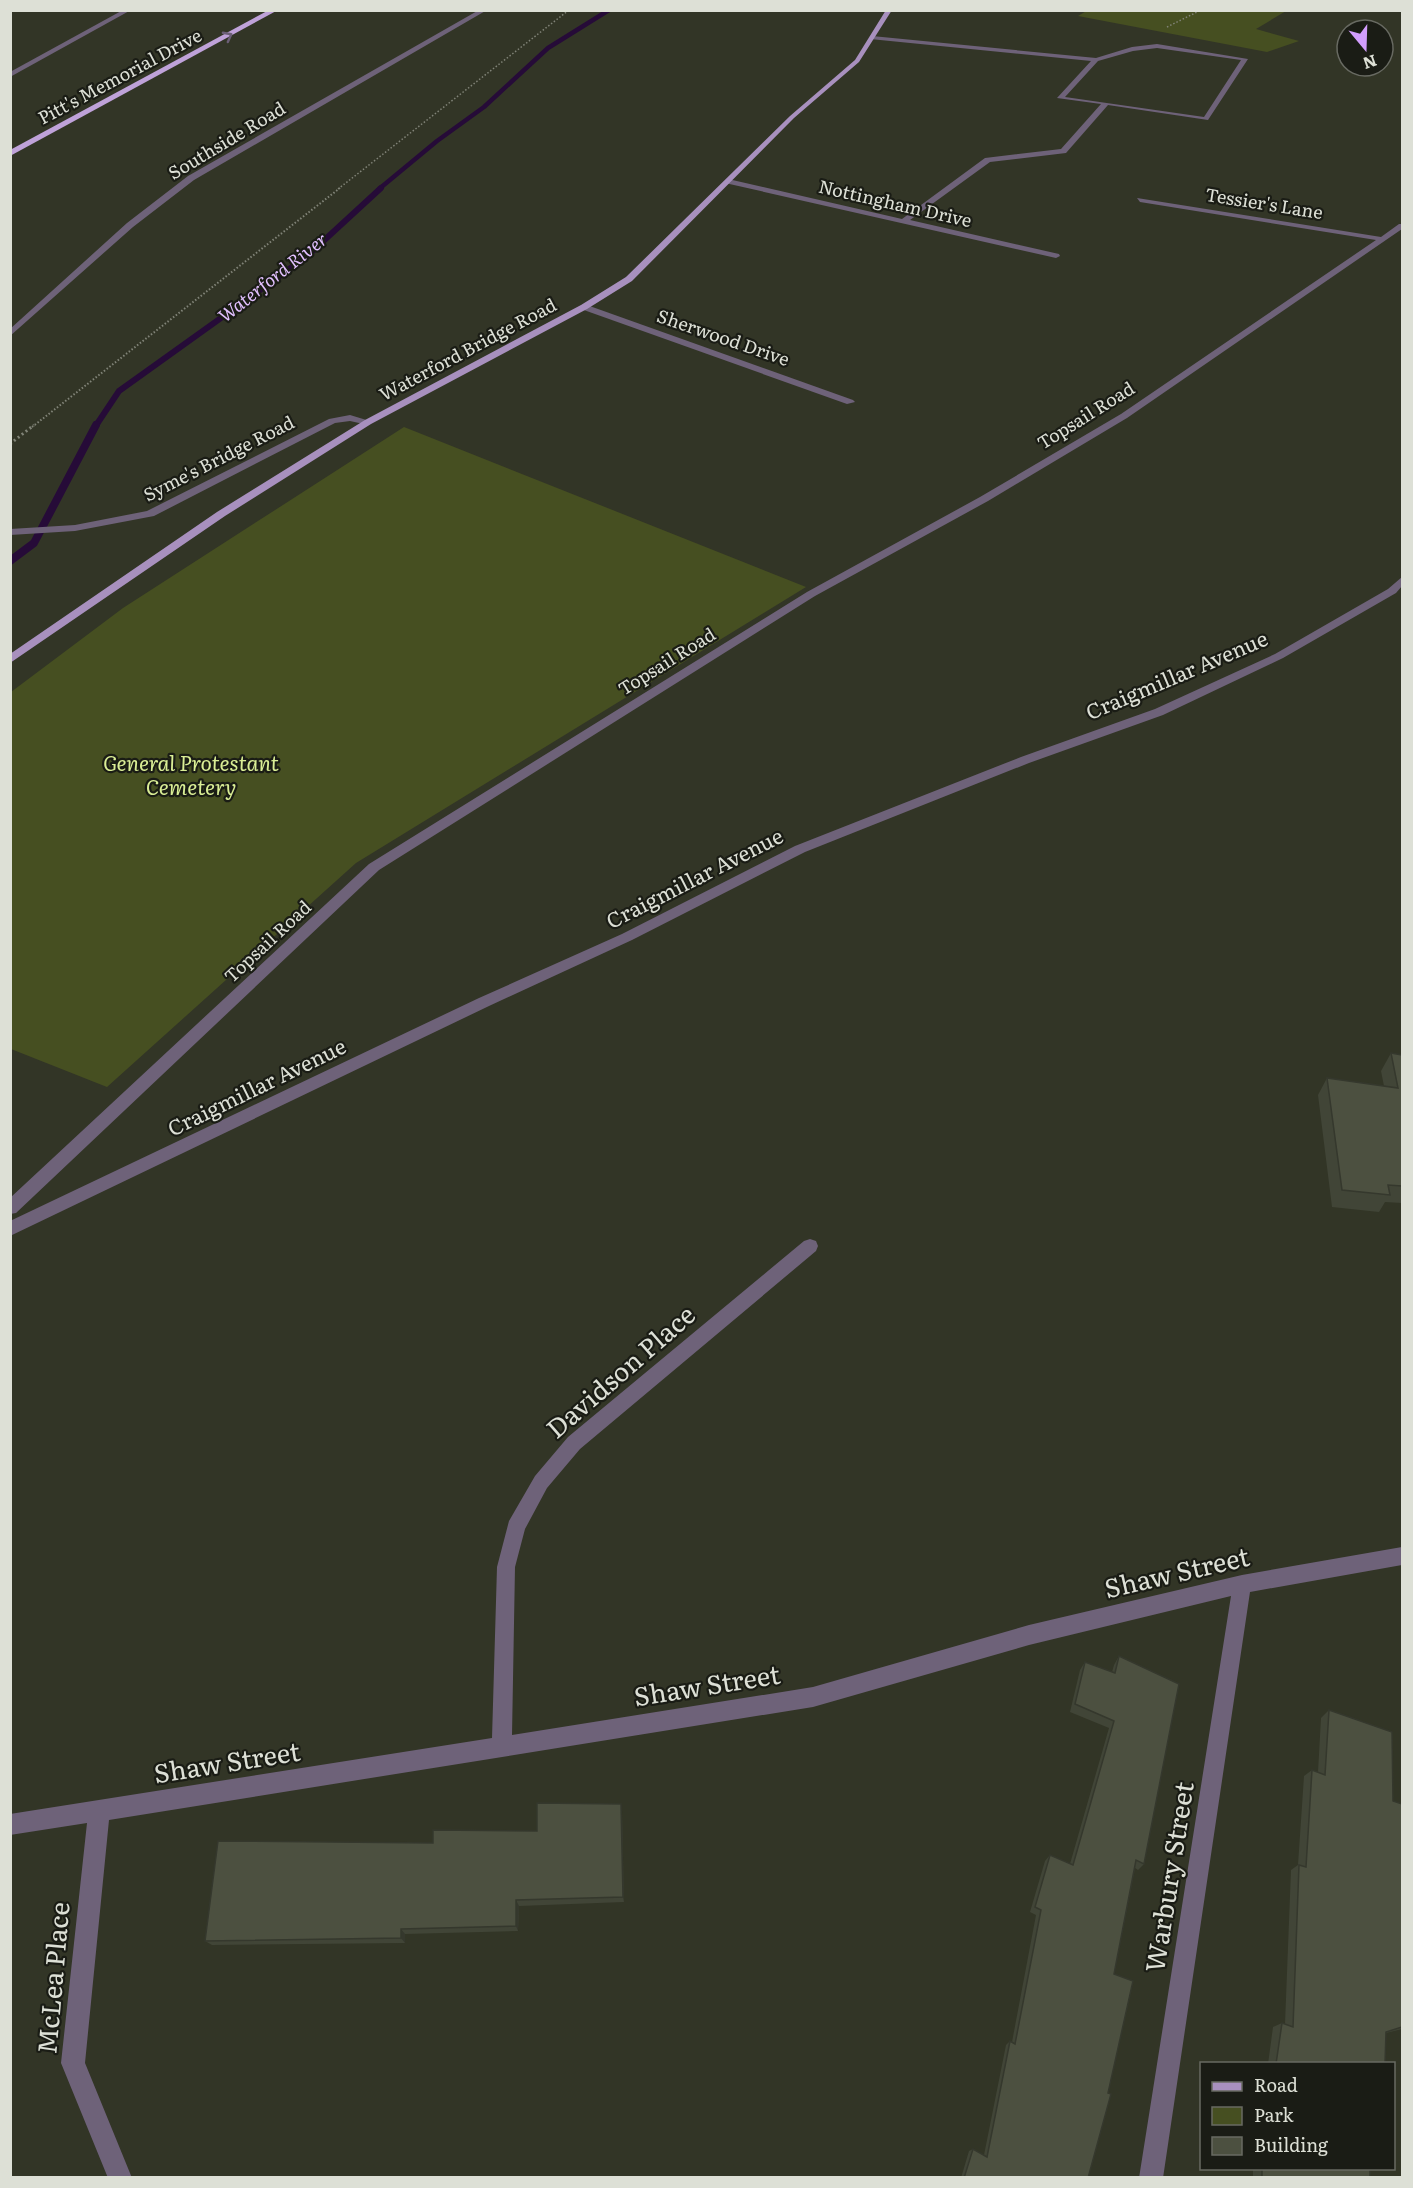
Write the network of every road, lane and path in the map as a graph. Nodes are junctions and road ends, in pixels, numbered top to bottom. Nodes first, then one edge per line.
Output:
1 (128, 10) edge
2 (256, 10) edge
3 (275, 10) edge
4 (484, 10) edge
5 (569, 10) edge
6 (889, 10) edge
7 (1193, 10) edge
8 (222, 27) dead end
9 (872, 38) junction
10 (1157, 46) junction
11 (1095, 60) junction
12 (10, 75) edge
13 (1106, 103) junction
14 (10, 154) edge
15 (728, 181) junction
16 (1140, 200) dead end
17 (903, 221) junction
18 (1400, 230) edge
19 (1382, 239) junction
20 (1056, 256) dead end
21 (584, 307) junction
22 (10, 334) edge
23 (850, 402) dead end
24 (368, 422) junction
25 (10, 444) edge
26 (10, 532) edge
27 (1402, 580) edge
28 (10, 660) edge
29 (10, 1208) edge
30 (10, 1229) edge
31 (810, 1246) dead end
32 (1402, 1556) edge
33 (1242, 1584) junction
34 (502, 1746) junction
35 (99, 1810) junction
36 (10, 1825) edge
37 (120, 2178) edge
38 (1151, 2178) edge

1 - 12 street
2 - 8 highway, Pitt's Memorial Drive
14 -> 3 highway, Pitt's Memorial Drive
4 - 22 street, Southside Road
5 - 25 path
6 - 9 main road, Waterford Bridge Road
7 - 10 path
9 - 11 street
9 - 15 main road, Waterford Bridge Road
10 - 11 street
10 - 13 street
11 - 13 street
13 - 17 street
15 - 17 street, Nottingham Drive
15 - 21 main road, Waterford Bridge Road
16 - 19 street, Tessier's Lane
17 - 20 street, Nottingham Drive
18 - 19 street, Topsail Road
19 - 29 street, Topsail Road
21 - 23 street, Sherwood Drive
21 - 24 main road, Waterford Bridge Road
24 - 26 street, Syme's Bridge Road
24 - 28 main road, Waterford Bridge Road
27 - 30 street, Craigmillar Avenue
31 - 34 street, Davidson Place
32 - 33 street, Shaw Street
33 - 34 street, Shaw Street
33 - 38 street, Warbury Street
34 - 35 street, Shaw Street
35 - 36 street, Shaw Street
35 - 37 street, McLea Place

